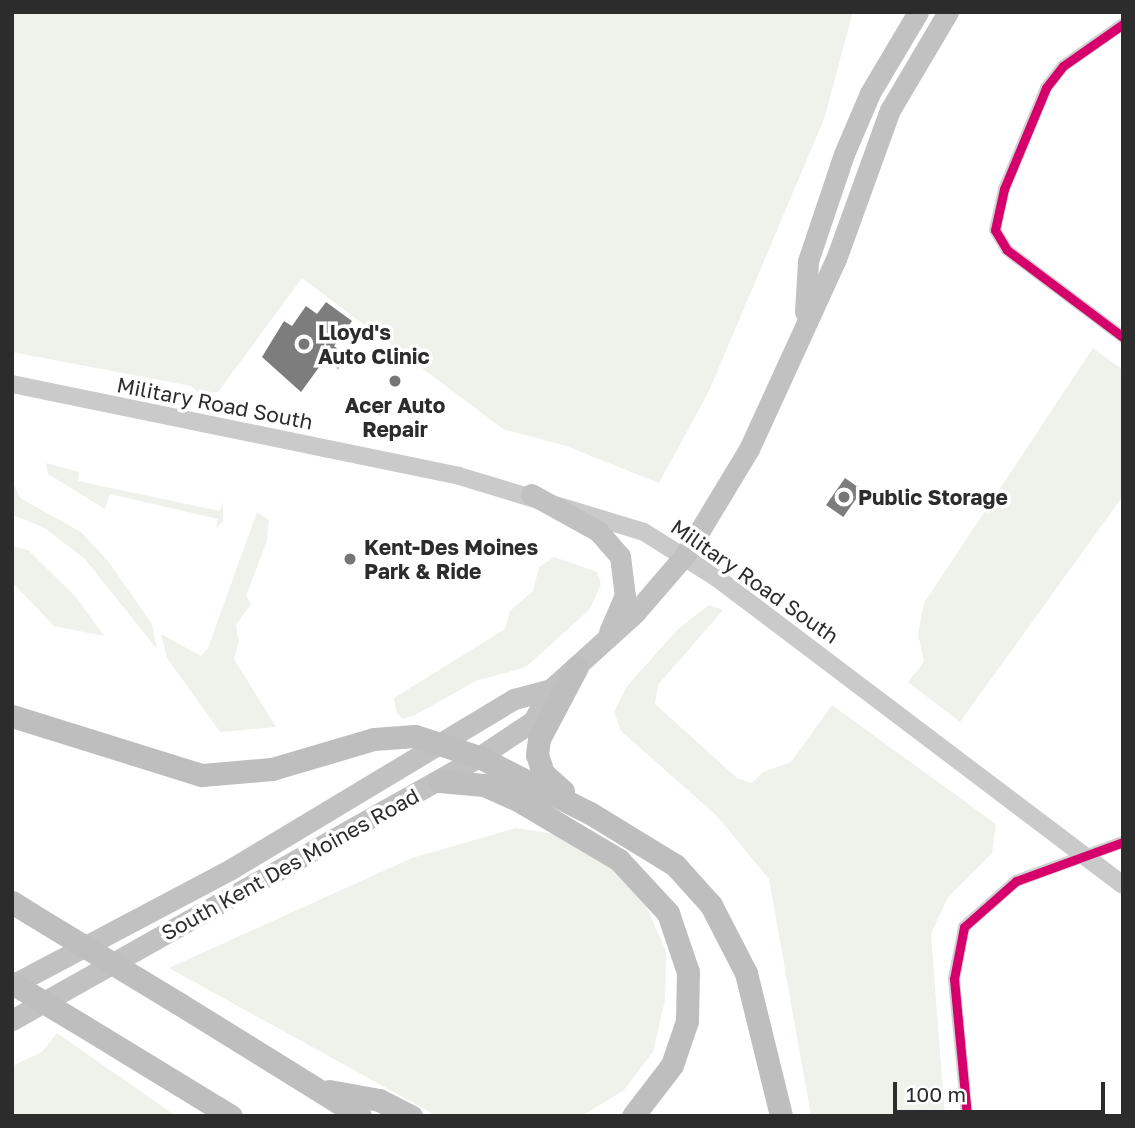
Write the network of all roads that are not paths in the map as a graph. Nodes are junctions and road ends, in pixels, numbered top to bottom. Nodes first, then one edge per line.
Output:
1 (918, 12) edge
2 (948, 12) edge
3 (1123, 24) edge
4 (805, 321) junction
5 (1123, 338) edge
6 (12, 384) edge
7 (531, 494) junction
8 (685, 555) junction
9 (605, 641) junction
10 (577, 667) junction
11 (551, 689) junction
12 (12, 716) edge
13 (445, 743) junction
14 (479, 757) junction
15 (439, 780) junction
16 (590, 813) junction
17 (1123, 842) edge
18 (1084, 855) junction
19 (1123, 884) edge
20 (22, 908) edge
21 (12, 984) edge
22 (12, 1020) edge
23 (315, 1088) junction
24 (231, 1116) edge
25 (360, 1116) edge
26 (411, 1116) edge
27 (633, 1116) edge
28 (781, 1116) edge
29 (967, 1116) edge

1 - 4 highway, South Kent Des Moines Road
2 - 4 highway, South Kent Des Moines Road
3 - 5 street
4 - 8 highway, South Kent Des Moines Road
6 - 7 main road, Military Road South
7 - 8 main road, Military Road South
7 - 9 highway
8 - 9 highway, South Kent Des Moines Road
8 - 18 main road, Military Road South
9 - 10 highway, South Kent Des Moines Road
10 - 11 highway, South Kent Des Moines Road
10 - 16 highway
11 - 13 highway, South Kent Des Moines Road
11 - 14 highway, South Kent Des Moines Road
12 - 13 highway
13 - 14 highway
13 - 21 highway, South Kent Des Moines Road
14 - 15 highway, South Kent Des Moines Road
14 - 16 highway
15 - 22 highway, South Kent Des Moines Road
15 - 27 highway
16 - 28 highway
17 - 18 street
18 - 19 main road, Military Road South
18 - 29 street
20 - 23 highway, bridge
21 - 24 highway, bridge
23 - 25 highway
23 - 26 highway

